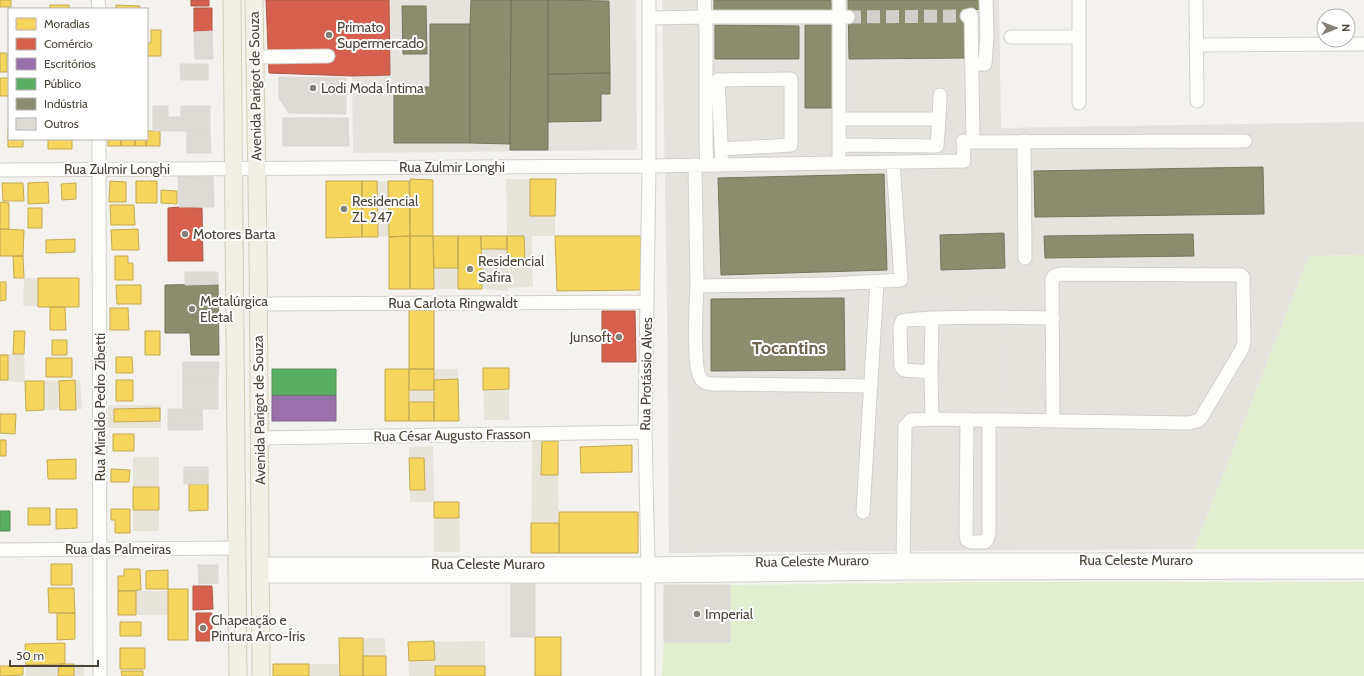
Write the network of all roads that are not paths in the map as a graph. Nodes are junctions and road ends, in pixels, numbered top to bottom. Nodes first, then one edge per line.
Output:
1 (232, 0) edge
2 (254, 0) edge
3 (649, 0) edge
4 (704, 0) edge
5 (839, 0) edge
6 (986, 0) edge
7 (1079, 0) edge
8 (1196, 0) edge
9 (967, 16) dead end
10 (705, 17) junction
11 (649, 18) junction
12 (843, 18) junction
13 (1011, 37) dead end
14 (1079, 37) junction
15 (1364, 44) edge
16 (1196, 46) junction
17 (328, 56) dead end
18 (255, 57) junction
19 (972, 64) junction
20 (940, 95) dead end
21 (1197, 101) dead end
22 (1079, 103) dead end
23 (233, 104) junction
24 (939, 119) junction
25 (839, 120) junction
26 (99, 140) edge
27 (1024, 141) junction
28 (1246, 141) dead end
29 (973, 142) junction
30 (840, 145) junction
31 (721, 149) junction
32 (893, 162) junction
33 (840, 163) junction
34 (722, 164) junction
35 (701, 165) junction
36 (649, 166) junction
37 (256, 168) junction
38 (100, 169) junction
39 (234, 169) junction
40 (0, 170) edge
41 (258, 248) junction
42 (1025, 258) dead end
43 (877, 282) junction
44 (696, 286) junction
45 (647, 302) junction
46 (258, 304) junction
47 (932, 318) junction
48 (1053, 318) junction
49 (931, 372) junction
50 (871, 386) junction
51 (932, 419) junction
52 (967, 419) junction
53 (989, 420) junction
54 (1053, 421) junction
55 (645, 432) junction
56 (259, 438) junction
57 (236, 474) junction
58 (863, 512) dead end
59 (260, 540) junction
60 (236, 548) junction
61 (100, 549) junction
62 (0, 550) edge
63 (903, 560) junction
64 (1364, 560) edge
65 (236, 569) junction
66 (260, 570) junction
67 (648, 570) junction
68 (1364, 572) edge
69 (903, 573) junction
70 (261, 619) junction
71 (100, 676) edge
72 (238, 676) edge
73 (261, 676) edge
74 (648, 676) edge

1 - 23 main road, Avenida Parigot de Souza
2 - 18 main road, Avenida Parigot de Souza
3 - 11 street, Rua Protássio Alves
4 - 10 street
5 - 12 street
6 - 19 street
7 - 14 street
8 - 16 street
9 - 19 street
10 - 11 street
10 - 12 street
10 - 35 street
11 - 36 street, Rua Protássio Alves
12 - 25 street
13 - 14 street
14 - 22 street
15 - 16 street
16 - 21 street
17 - 18 street
18 - 37 main road, Avenida Parigot de Souza
19 - 29 street
20 - 24 street
23 - 37 main road
23 - 39 main road, Avenida Parigot de Souza
24 - 25 street
24 - 30 street
25 - 30 street
26 - 38 street, Rua Miraldo Pedro Zibetti
27 - 28 street
27 - 29 street
27 - 42 street
29 - 32 street, Rua Zulmir Longhi
30 - 33 street
31 - 31 street
31 - 34 street
32 - 33 street, Rua Zulmir Longhi
32 - 43 street
33 - 34 street, Rua Zulmir Longhi
34 - 35 street, Rua Zulmir Longhi
35 - 36 street, Rua Zulmir Longhi
35 - 44 street
36 - 37 street, Rua Zulmir Longhi
36 - 45 street, Rua Protássio Alves
37 - 39 street, Rua Zulmir Longhi
37 - 41 main road, Avenida Parigot de Souza
38 - 39 street, Rua Zulmir Longhi
38 - 40 street, Rua Zulmir Longhi
38 - 61 street, Rua Miraldo Pedro Zibetti
39 - 41 main road
39 - 57 main road, Avenida Parigot de Souza
41 - 46 main road, Avenida Parigot de Souza
43 - 44 street
43 - 50 street
44 - 50 street
45 - 46 street, Rua Carlota Ringwaldt
45 - 55 street, Rua Protássio Alves
46 - 56 main road, Avenida Parigot de Souza
47 - 48 street
47 - 49 street
47 - 49 street
48 - 54 street
48 - 54 street
49 - 51 street
50 - 58 street
51 - 52 street
51 - 63 street
52 - 53 street
52 - 53 street
53 - 54 street
55 - 56 street, Rua César Augusto Frasson
55 - 67 street, Rua Protássio Alves
56 - 59 main road, Avenida Parigot de Souza
57 - 59 main road
57 - 60 main road, Avenida Parigot de Souza
59 - 66 main road, Avenida Parigot de Souza
60 - 61 street, Rua das Palmeiras
60 - 65 main road, Avenida Parigot de Souza
61 - 62 street, Rua das Palmeiras
61 - 71 street, Rua Miraldo Pedro Zibetti
63 - 64 street, Rua Celeste Muraro
63 - 67 street, Rua Celeste Muraro
63 - 69 street
65 - 70 main road
65 - 72 main road, Avenida Parigot de Souza
66 - 67 street, Rua Celeste Muraro
66 - 70 main road, Avenida Parigot de Souza
67 - 69 street, Rua Celeste Muraro
67 - 74 street, Rua Protássio Alves
68 - 69 street, Rua Celeste Muraro
70 - 73 main road, Avenida Parigot de Souza

